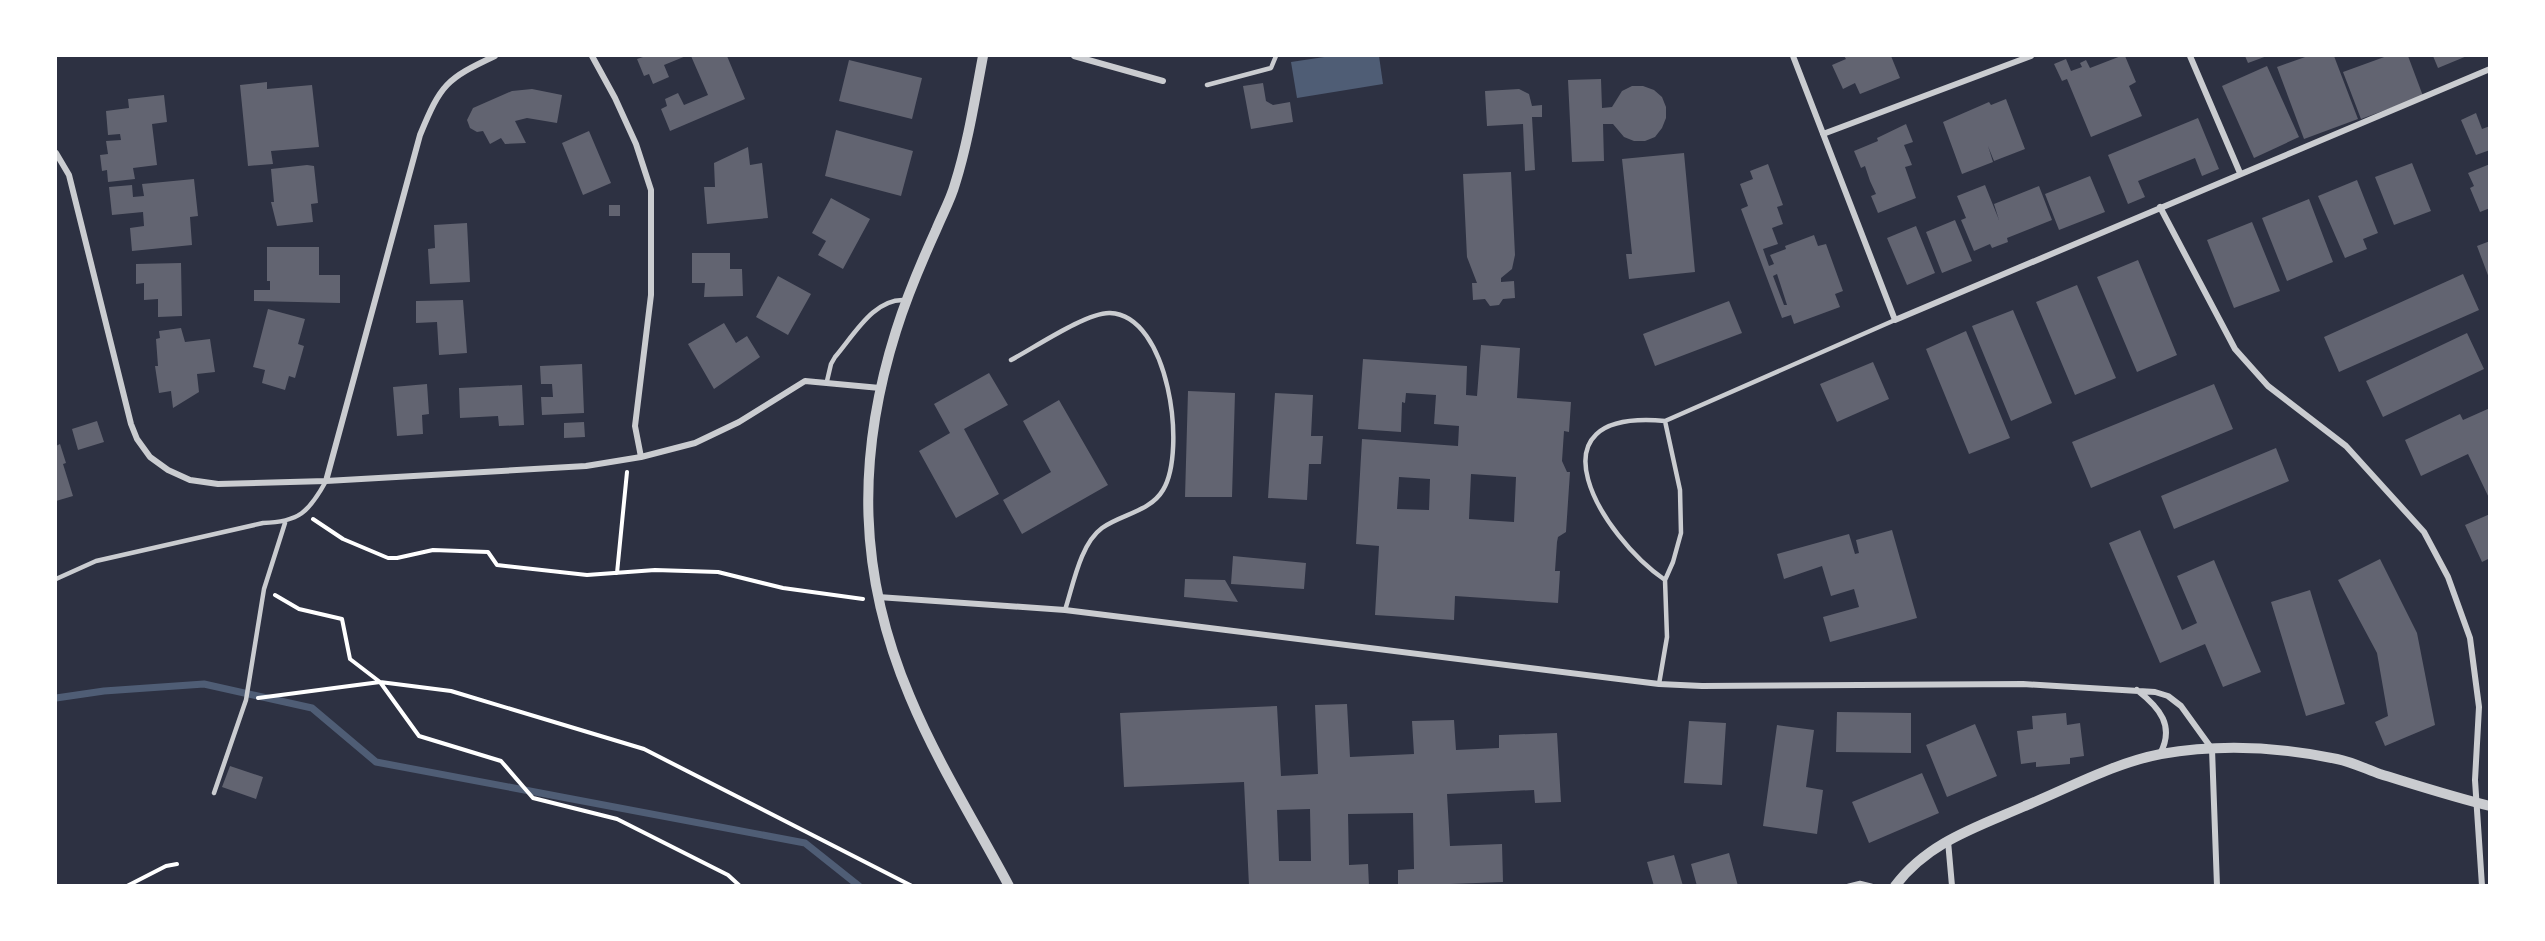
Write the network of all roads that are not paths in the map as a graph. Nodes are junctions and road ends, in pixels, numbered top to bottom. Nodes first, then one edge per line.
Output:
1 (495, 56) edge
2 (592, 56) edge
3 (983, 56) edge
4 (1074, 56) edge
5 (1276, 56) edge
6 (1793, 56) edge
7 (2031, 56) edge
8 (2190, 56) edge
9 (2490, 69) edge
10 (1163, 81) dead end
11 (1207, 86) dead end
12 (1823, 134) junction
13 (56, 153) edge
14 (2240, 173) junction
15 (2160, 207) junction
16 (908, 300) junction
17 (1895, 320) junction
18 (1011, 360) dead end
19 (827, 381) junction
20 (880, 388) junction
21 (1665, 421) junction
22 (642, 457) junction
23 (326, 481) junction
24 (285, 523) junction
25 (56, 579) edge
26 (1665, 579) junction
27 (877, 599) junction
28 (1065, 610) junction
29 (1659, 684) junction
30 (2136, 690) junction
31 (2212, 749) junction
32 (2160, 754) junction
33 (214, 793) dead end
34 (2477, 803) junction
35 (2490, 806) edge
36 (1948, 841) junction
37 (1009, 885) edge
38 (1848, 885) edge
39 (1872, 885) edge
40 (1895, 885) edge
41 (1952, 885) edge
42 (2217, 885) edge
43 (2482, 885) edge

1 - 23 street
2 - 22 street
3 - 16 street
4 - 10 street
5 - 11 lane
6 - 12 street
7 - 12 street
8 - 14 street
9 - 14 street
12 - 17 street
13 - 23 street
14 - 15 street
15 - 17 street
15 - 34 street
16 - 19 lane
16 - 20 street
17 - 21 lane
18 - 28 lane
19 - 20 street
19 - 22 street
20 - 27 street
21 - 26 lane
21 - 26 lane
22 - 23 street
23 - 24 lane
24 - 25 lane
24 - 33 lane
26 - 29 lane
27 - 28 street
27 - 37 street
28 - 29 street
29 - 30 street
30 - 31 street
30 - 32 street
31 - 32 street
31 - 34 street
31 - 42 street
32 - 36 street
34 - 35 street
34 - 43 street
36 - 40 street
36 - 41 street
38 - 39 lane

